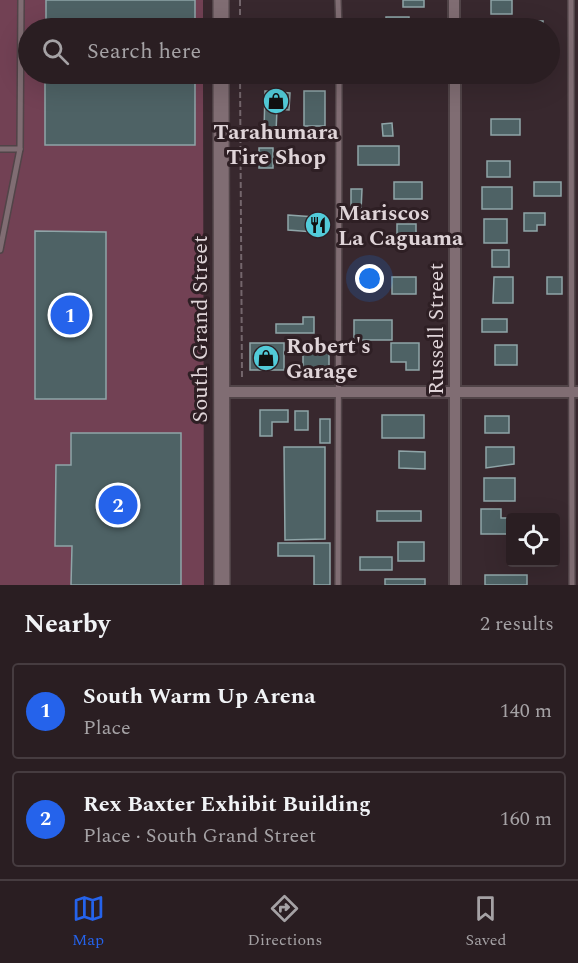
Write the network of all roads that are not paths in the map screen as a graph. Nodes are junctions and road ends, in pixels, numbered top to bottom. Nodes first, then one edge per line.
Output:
1 (21, 0) edge
2 (221, 0) edge
3 (338, 0) edge
4 (454, 0) edge
5 (571, 0) edge
6 (21, 18) edge
7 (221, 18) edge
8 (339, 18) edge
9 (454, 18) edge
10 (20, 84) edge
11 (221, 84) edge
12 (339, 84) edge
13 (454, 84) edge
14 (0, 149) edge
15 (20, 149) junction
16 (0, 250) edge
17 (222, 392) junction
18 (340, 392) junction
19 (455, 392) junction
20 (574, 392) edge
21 (222, 585) edge
22 (338, 585) edge
23 (455, 585) edge
24 (572, 585) edge

1 - 6 lane
2 - 7 main road
3 - 8 lane
4 - 9 street
5 - 20 lane
10 - 15 lane
11 - 17 main road, South Grand Street
12 - 18 lane
13 - 19 street, Russell Street
14 - 15 lane
15 - 16 lane
17 - 18 street
17 - 21 main road, South Grand Street
18 - 19 street
18 - 22 lane
19 - 20 street
19 - 23 street, Russell Street
20 - 24 lane

